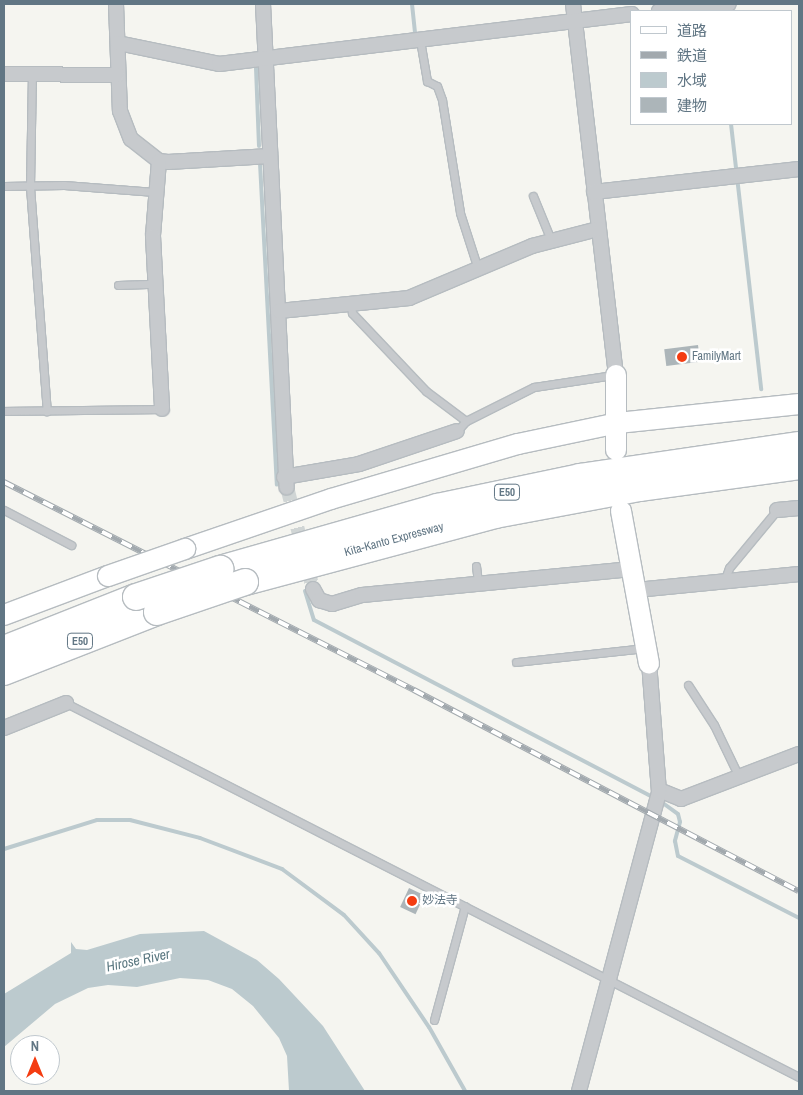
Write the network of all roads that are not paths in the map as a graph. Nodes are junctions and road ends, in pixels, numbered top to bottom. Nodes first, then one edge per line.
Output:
1 (116, 4) edge
2 (263, 4) edge
3 (573, 4) edge
4 (730, 4) edge
5 (670, 10) edge
6 (630, 14) edge
7 (575, 20) junction
8 (420, 40) junction
9 (118, 43) junction
10 (266, 60) junction
11 (32, 72) junction
12 (4, 74) edge
13 (117, 74) junction
14 (270, 156) junction
15 (159, 161) junction
16 (799, 169) edge
17 (4, 186) edge
18 (30, 187) junction
19 (155, 192) junction
20 (594, 192) junction
21 (533, 196) dead end
22 (598, 229) junction
23 (551, 240) junction
24 (478, 269) junction
25 (155, 284) junction
26 (118, 285) dead end
27 (351, 305) junction
28 (279, 310) junction
29 (616, 375) junction
30 (799, 404) edge
31 (162, 409) joint
32 (4, 411) edge
33 (47, 411) junction
34 (618, 423) junction
35 (461, 426) junction
36 (799, 445) edge
37 (616, 450) dead end
38 (799, 466) edge
39 (799, 508) edge
40 (4, 510) edge
41 (777, 510) joint
42 (622, 512) dead end
43 (71, 545) dead end
44 (476, 566) dead end
45 (632, 569) junction
46 (799, 574) edge
47 (725, 579) junction
48 (478, 583) junction
49 (313, 589) tunnel mouth
50 (636, 590) junction
51 (147, 604) junction
52 (4, 615) edge
53 (4, 649) edge
54 (648, 655) junction
55 (516, 662) dead end
56 (4, 672) edge
57 (688, 685) dead end
58 (66, 703) joint
59 (4, 728) edge
60 (799, 755) edge
61 (740, 779) junction
62 (659, 790) junction
63 (465, 906) junction
64 (610, 979) junction
65 (434, 1020) dead end
66 (799, 1077) edge
67 (578, 1091) edge

1 - 9 street
2 - 10 street
3 - 7 street
4 - 5 street
6 - 7 street
7 - 8 street
7 - 20 street
8 - 10 street
8 - 24 lane
9 - 10 street
9 - 13 street
10 - 14 street
11 - 12 street
11 - 13 street
11 - 18 lane
13 - 15 street
14 - 15 street
14 - 28 street
15 - 19 street
16 - 20 street
17 - 18 lane
18 - 19 lane
18 - 33 lane
19 - 25 street
20 - 22 street
21 - 23 lane
22 - 23 street
22 - 29 street
23 - 24 street
24 - 27 street
25 - 26 lane
25 - 31 street
27 - 28 street
27 - 35 lane
28 - 35 street
29 - 34 street
29 - 35 lane
30 - 34 street
31 - 33 lane
32 - 33 lane
34 - 37 street
34 - 52 street, bridge
36 - 51 highway, Kita-Kanto Expressway / E50, bridge
38 - 51 highway, Kita-Kanto Expressway / E50, bridge
39 - 41 street
40 - 43 lane
41 - 47 lane
42 - 45 street
44 - 48 lane
45 - 48 street
45 - 50 street
46 - 47 street
47 - 50 street
48 - 49 street
50 - 54 street
51 - 53 highway, Kita-Kanto Expressway / E50
51 - 56 highway, Kita-Kanto Expressway / E50
54 - 55 lane
54 - 62 street
57 - 61 lane
58 - 59 street
58 - 63 lane
60 - 61 street
61 - 62 street
62 - 64 street
63 - 64 lane
63 - 65 lane
64 - 66 lane
64 - 67 street

